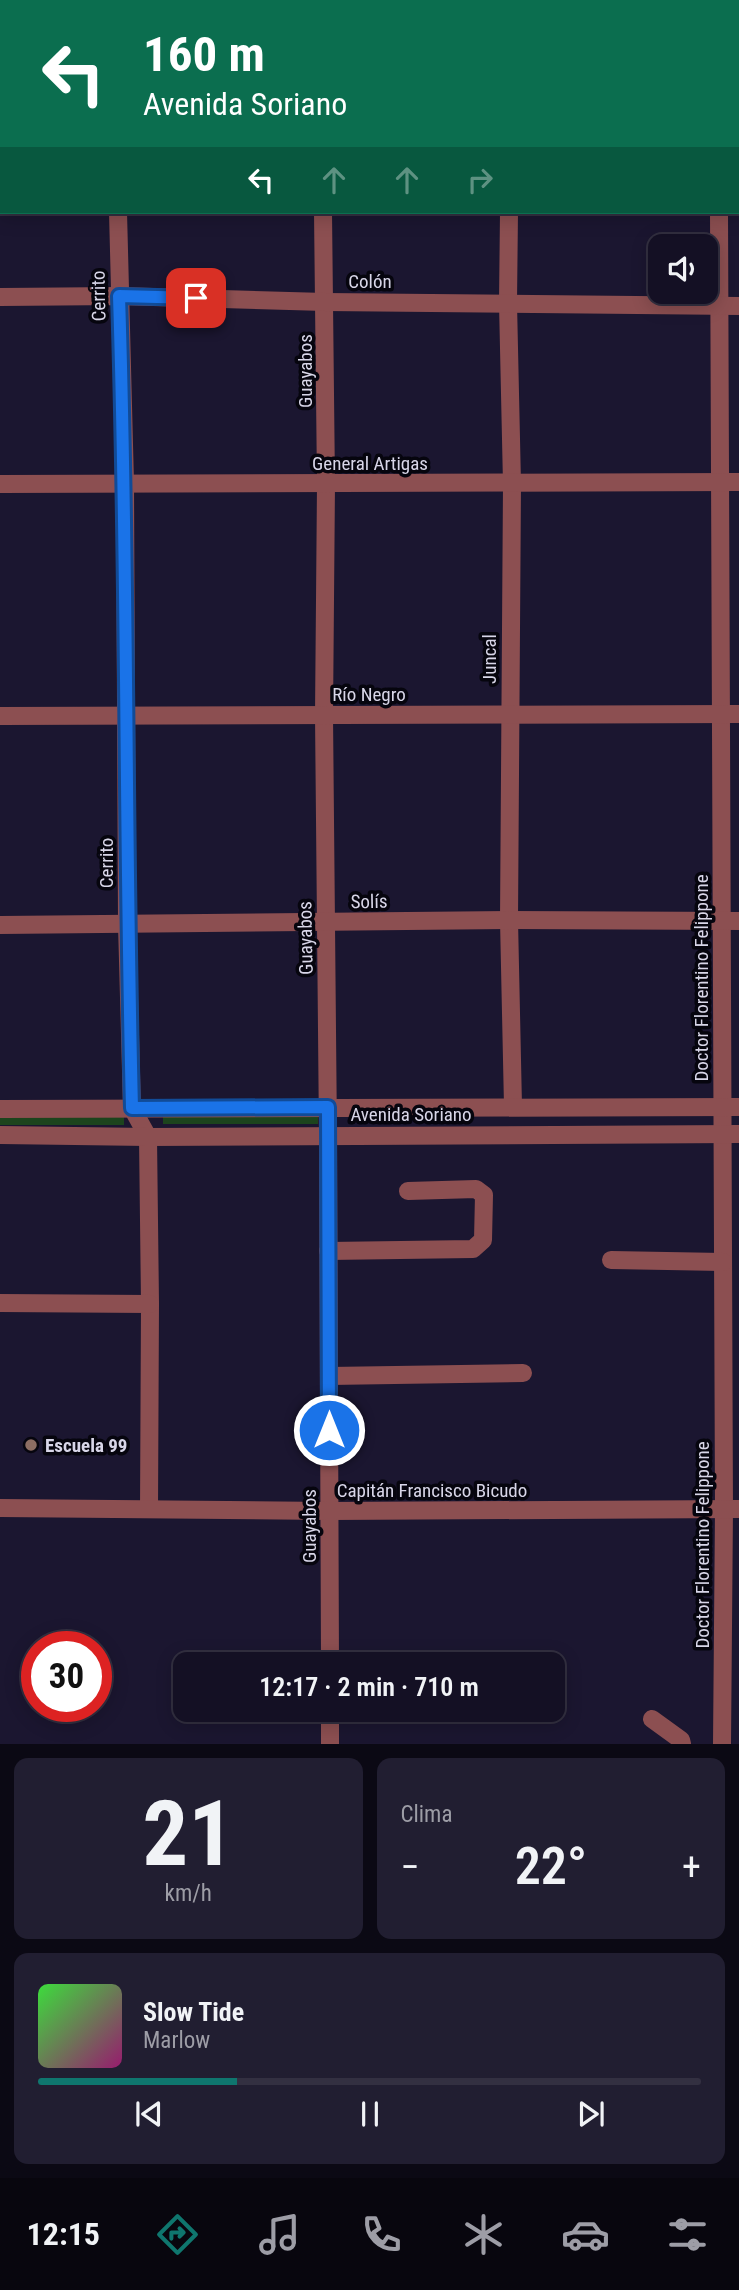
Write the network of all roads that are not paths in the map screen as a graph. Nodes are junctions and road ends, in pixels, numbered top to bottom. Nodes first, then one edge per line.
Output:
1 (118, 214) edge
2 (323, 214) edge
3 (509, 214) edge
4 (719, 214) edge
5 (119, 296) junction
6 (0, 297) edge
7 (325, 302) junction
8 (508, 303) junction
9 (719, 306) junction
10 (739, 306) edge
11 (720, 482) junction
12 (739, 482) edge
13 (125, 483) junction
14 (0, 484) edge
15 (326, 484) junction
16 (512, 484) junction
17 (730, 714) edge
18 (127, 715) junction
19 (324, 715) junction
20 (510, 715) junction
21 (0, 716) edge
22 (509, 920) junction
23 (731, 921) edge
24 (127, 923) junction
25 (325, 923) junction
26 (0, 925) edge
27 (328, 1107) junction
28 (513, 1107) junction
29 (132, 1108) junction
30 (731, 1108) edge
31 (0, 1109) edge
32 (731, 1134) edge
33 (0, 1135) edge
34 (328, 1135) junction
35 (148, 1137) junction
36 (408, 1191) dead end
37 (731, 1208) edge
38 (328, 1251) junction
39 (611, 1260) dead end
40 (723, 1262) junction
41 (0, 1303) edge
42 (150, 1304) junction
43 (523, 1373) dead end
44 (731, 1374) edge
45 (329, 1376) junction
46 (0, 1508) edge
47 (149, 1509) junction
48 (732, 1509) edge
49 (330, 1511) junction
50 (330, 1652) edge
51 (652, 1719) dead end
52 (330, 1722) edge
53 (330, 1744) edge
54 (682, 1744) edge
55 (722, 1744) edge

1 - 5 street, Cerrito
2 - 7 street, Guayabos
3 - 8 street, Juncal
4 - 9 street, Doctor Florentino Felippone
5 - 6 street, Colón
5 - 7 street, Colón
5 - 13 street, Cerrito
7 - 8 street, Colón
7 - 15 street, Guayabos
8 - 9 street, Colón
8 - 16 street, Juncal
9 - 10 street, Colón
9 - 11 street, Doctor Florentino Felippone
11 - 12 street, General Artigas
11 - 16 street, General Artigas
11 - 17 street, Doctor Florentino Felippone
13 - 14 street, General Artigas
13 - 15 street, General Artigas
13 - 18 street, Cerrito
15 - 16 street, General Artigas
15 - 19 street, Guayabos
16 - 20 street, Juncal
17 - 20 street, Río Negro
17 - 23 street, Doctor Florentino Felippone
18 - 19 street, Río Negro
18 - 21 street, Río Negro
18 - 24 street, Cerrito
19 - 20 street, Río Negro
19 - 25 street, Guayabos
20 - 22 street, Juncal
22 - 23 street, Solís
22 - 25 street, Solís
22 - 28 street, Juncal
23 - 30 street, Doctor Florentino Felippone
24 - 25 street, Solís
24 - 26 street, Solís
24 - 29 street, Cerrito
25 - 27 street, Guayabos
27 - 28 street, Avenida Soriano
27 - 29 street, Avenida Soriano
27 - 34 street, Guayabos
28 - 30 street, Avenida Soriano
29 - 31 street, Avenida Soriano
29 - 35 street, Cerrito
30 - 32 street, Doctor Florentino Felippone
32 - 34 street, Avenida Soriano
32 - 37 street, Doctor Florentino Felippone
33 - 35 street, Avenida Soriano
34 - 35 street, Avenida Soriano
34 - 38 street, Guayabos
35 - 42 street, Cerrito
36 - 38 street
37 - 40 street, Doctor Florentino Felippone
38 - 45 street, Guayabos
39 - 40 street
40 - 44 street, Doctor Florentino Felippone
41 - 42 street
42 - 47 street, Cerrito
43 - 45 street
44 - 48 street, Doctor Florentino Felippone
45 - 49 street, Guayabos
46 - 47 street, Capitán Francisco Bicudo
47 - 49 street, Capitán Francisco Bicudo
48 - 49 street, Capitán Francisco Bicudo
48 - 55 street, Doctor Florentino Felippone
49 - 50 street, Guayabos
51 - 54 street
52 - 53 street

